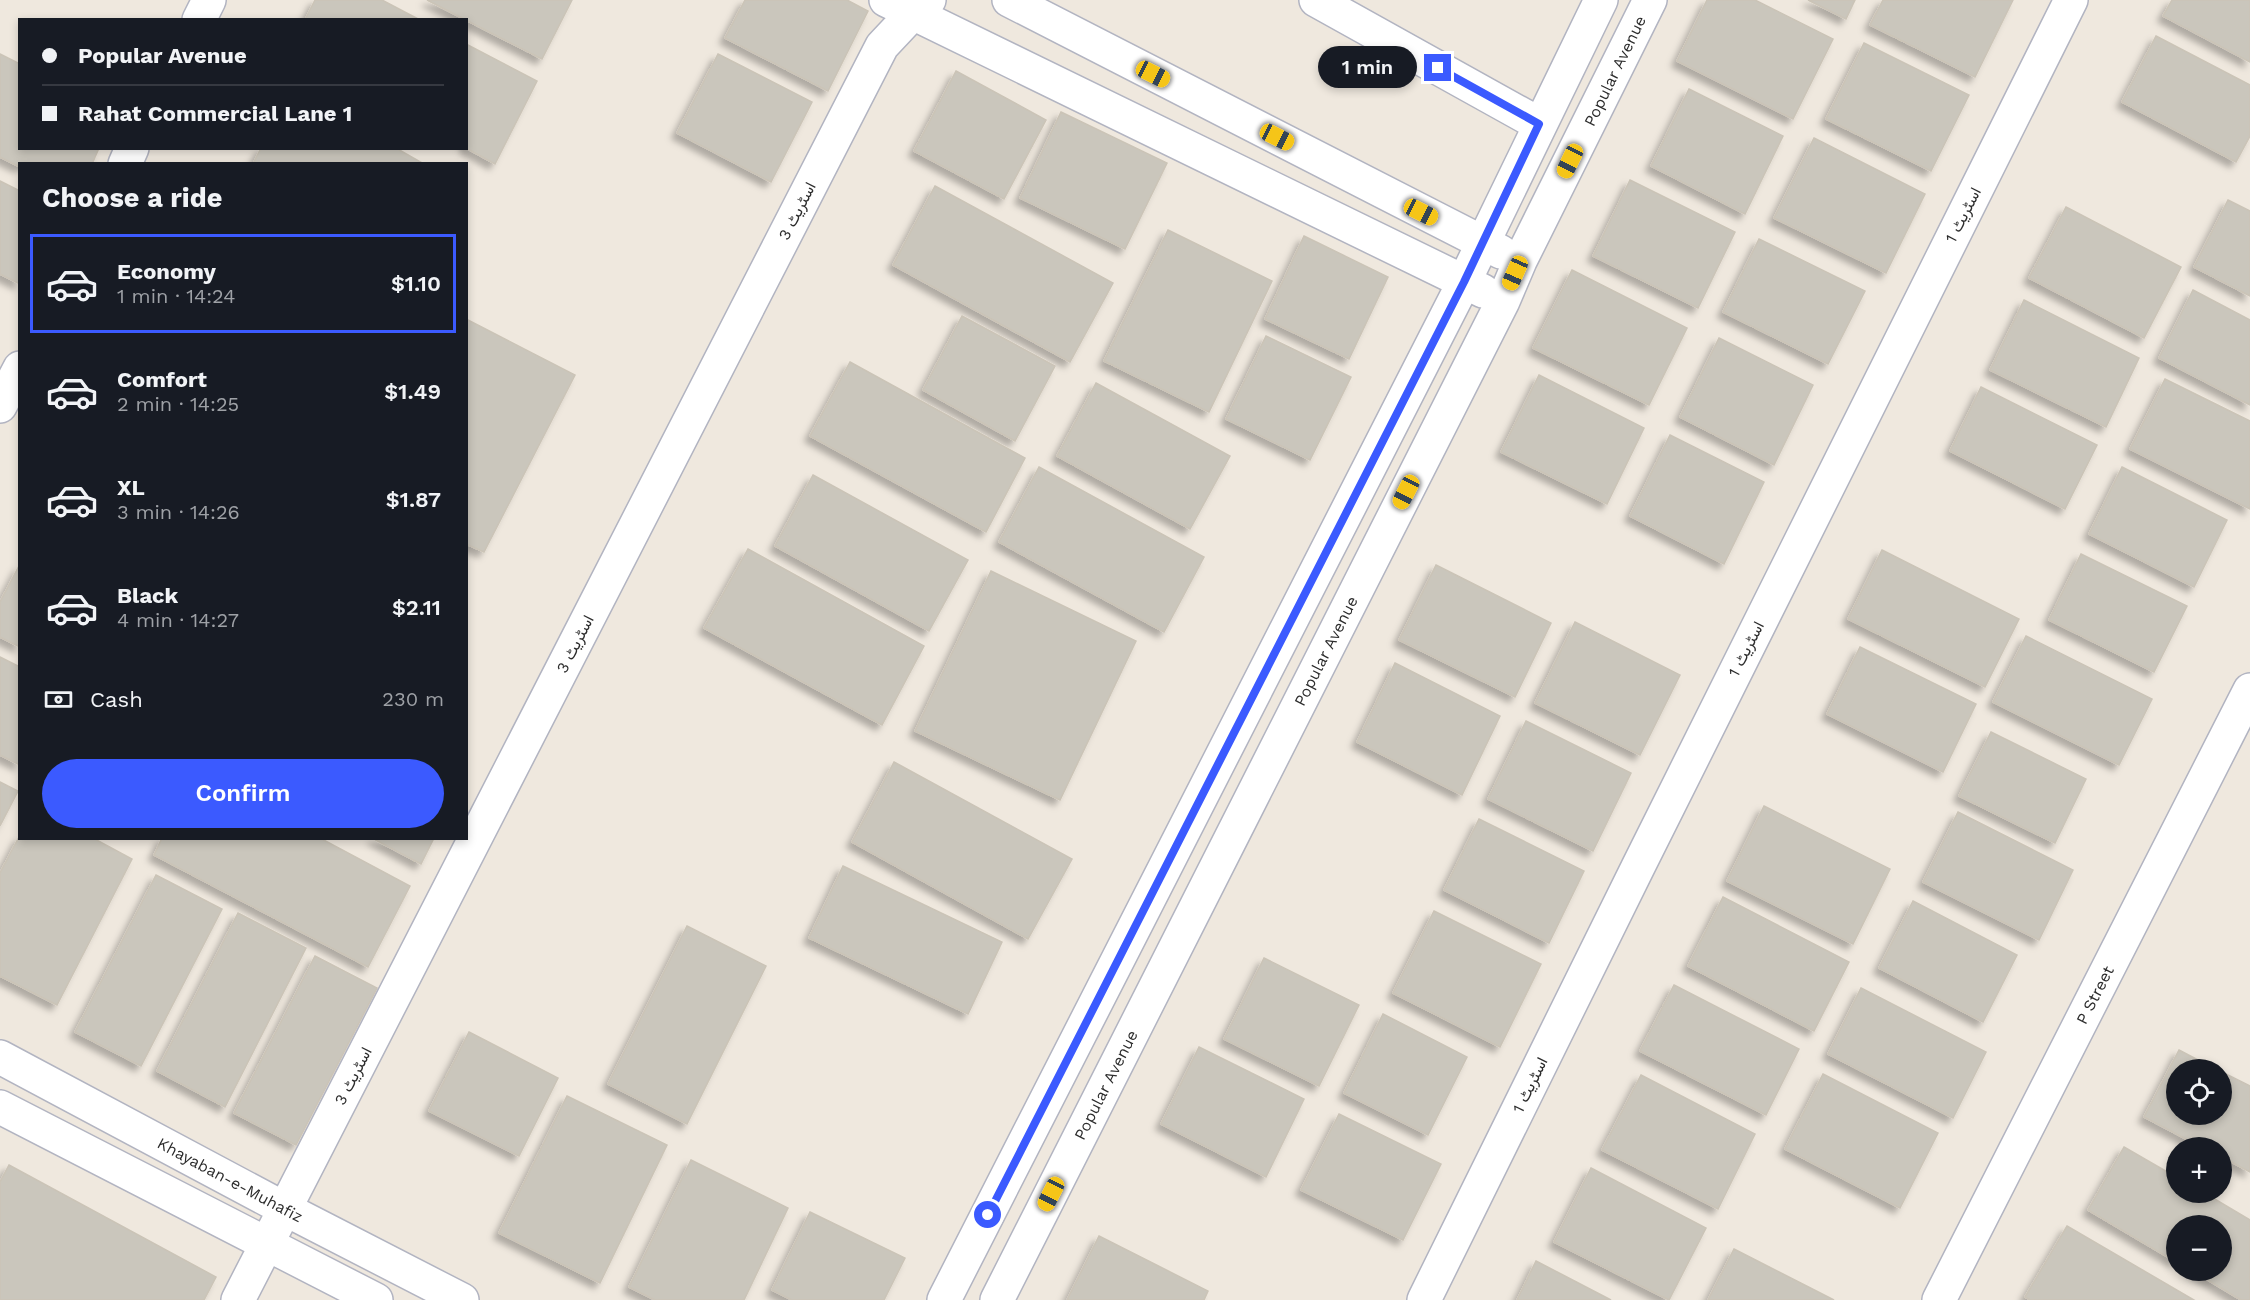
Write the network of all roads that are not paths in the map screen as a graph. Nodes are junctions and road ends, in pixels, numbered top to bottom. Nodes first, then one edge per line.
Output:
1 (209, 0) edge
2 (1009, 0) edge
3 (1316, 0) edge
4 (1601, 0) edge
5 (1650, 0) edge
6 (2071, 0) edge
7 (909, 4) edge
8 (200, 18) edge
9 (1539, 124) junction
10 (1483, 243) junction
11 (1520, 261) junction
12 (1464, 282) junction
13 (1503, 301) junction
14 (18, 373) edge
15 (0, 406) edge
16 (2250, 690) edge
17 (0, 1057) edge
18 (0, 1107) edge
19 (285, 1209) junction
20 (266, 1245) junction
21 (238, 1300) edge
22 (376, 1300) edge
23 (462, 1300) edge
24 (944, 1300) edge
25 (997, 1300) edge
26 (1424, 1300) edge
27 (1939, 1300) edge

1 - 8 street
2 - 10 street
3 - 9 street
4 - 9 street
5 - 11 street, Popular Avenue
6 - 26 street, اسٹریٹ 1
7 - 12 street
7 - 19 street, اسٹریٹ 3
9 - 10 street
10 - 11 street
10 - 12 street
11 - 13 street, Popular Avenue
12 - 13 street
12 - 24 street
13 - 25 street, Popular Avenue
14 - 15 street
16 - 27 street, P Street
17 - 19 street, Khayaban-e-Muhafiz
18 - 20 street
19 - 20 street, اسٹریٹ 3
19 - 23 street, Khayaban-e-Muhafiz
20 - 21 street, اسٹریٹ 3
20 - 22 street

